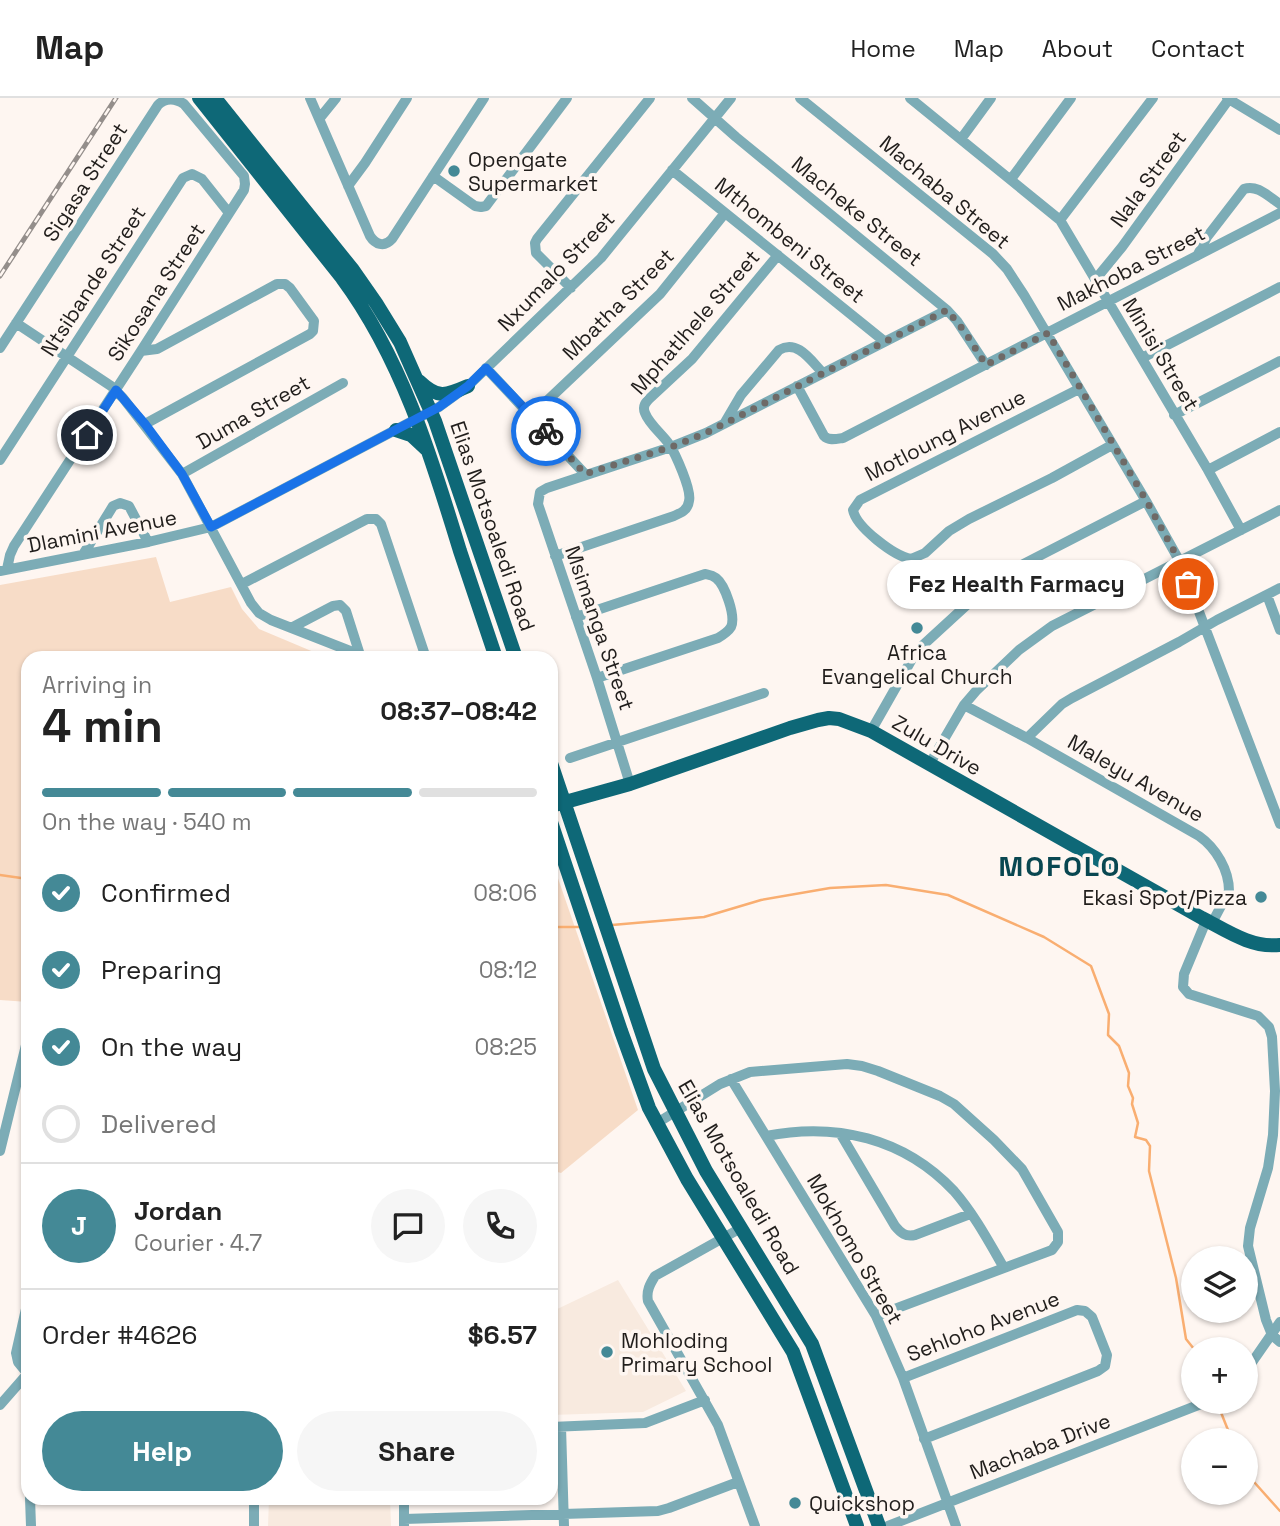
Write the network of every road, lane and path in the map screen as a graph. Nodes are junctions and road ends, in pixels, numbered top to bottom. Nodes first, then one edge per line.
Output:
1 (199, 98) edge
2 (215, 98) edge
3 (310, 98) edge
4 (335, 98) edge
5 (407, 98) edge
6 (484, 98) edge
7 (566, 98) edge
8 (650, 98) edge
9 (692, 98) edge
10 (731, 98) edge
11 (800, 98) edge
12 (910, 98) edge
13 (990, 98) edge
14 (1071, 98) edge
15 (1153, 98) edge
16 (1228, 99) edge
17 (715, 118) junction
18 (319, 119) junction
19 (1280, 130) edge
20 (961, 138) junction
21 (672, 170) junction
22 (244, 176) joint
23 (433, 176) junction
24 (1011, 179) junction
25 (348, 186) junction
26 (1280, 204) edge
27 (229, 213) junction
28 (725, 213) junction
29 (1280, 213) edge
30 (1060, 220) junction
31 (778, 255) junction
32 (1196, 257) junction
33 (1095, 280) junction
34 (1280, 287) edge
35 (571, 288) junction
36 (1108, 301) junction
37 (947, 310) junction
38 (16, 323) junction
39 (1048, 333) junction
40 (884, 341) junction
41 (0, 348) edge
42 (141, 351) junction
43 (68, 357) junction
44 (1142, 358) junction
45 (1280, 361) edge
46 (986, 365) junction
47 (486, 368) junction
48 (823, 373) junction
49 (418, 380) junction
50 (343, 383) dead end
51 (468, 386) junction
52 (797, 386) junction
53 (1079, 389) junction
54 (116, 390) junction
55 (431, 411) junction
56 (531, 415) junction
57 (1174, 415) junction
58 (417, 418) junction
59 (145, 424) junction
60 (724, 424) junction
61 (396, 430) junction
62 (1280, 432) edge
63 (1112, 445) junction
64 (671, 447) junction
65 (427, 450) junction
66 (0, 460) edge
67 (1208, 470) junction
68 (182, 474) junction
69 (585, 474) junction
70 (1146, 500) junction
71 (1280, 510) edge
72 (211, 527) junction
73 (1241, 530) junction
74 (148, 542) junction
75 (84, 553) junction
76 (555, 556) junction
77 (1180, 562) junction
78 (4, 570) edge
79 (242, 584) junction
80 (1280, 588) edge
81 (1267, 595) junction
82 (576, 617) junction
83 (290, 628) junction
84 (1205, 628) junction
85 (1280, 630) edge
86 (351, 651) edge
87 (362, 651) edge
88 (424, 651) edge
89 (494, 651) edge
90 (514, 651) edge
91 (597, 678) junction
92 (764, 693) dead end
93 (964, 705) junction
94 (872, 731) junction
95 (1027, 738) junction
96 (617, 741) junction
97 (570, 758) dead end
98 (929, 765) junction
99 (630, 784) junction
100 (558, 805) edge
101 (1280, 824) edge
102 (558, 843) edge
103 (1209, 922) junction
104 (1280, 945) edge
105 (731, 1079) junction
106 (21, 1084) edge
107 (675, 1111) junction
108 (657, 1124) junction
109 (840, 1133) junction
110 (766, 1136) junction
111 (0, 1151) edge
112 (970, 1214) junction
113 (741, 1228) junction
114 (723, 1238) junction
115 (1004, 1268) junction
116 (876, 1316) junction
117 (1280, 1322) edge
118 (21, 1331) edge
119 (1276, 1339) edge
120 (1258, 1358) edge
121 (21, 1365) edge
122 (902, 1378) junction
123 (21, 1381) edge
124 (705, 1400) junction
125 (0, 1405) edge
126 (1181, 1412) edge
127 (558, 1427) edge
128 (924, 1439) junction
129 (558, 1454) edge
130 (738, 1482) junction
131 (947, 1502) junction
132 (30, 1505) edge
133 (254, 1505) edge
134 (563, 1520) edge
135 (404, 1522) edge
136 (31, 1526) edge
137 (254, 1526) edge
138 (755, 1526) edge
139 (857, 1526) edge
140 (879, 1526) edge
141 (887, 1526) edge
142 (956, 1526) edge

1 - 58 main road, Elias Motsoaledi Road
2 - 49 main road, Elias Motsoaledi Road
3 - 18 street
4 - 18 street
5 - 25 street
6 - 23 street
7 - 23 street
8 - 35 street
9 - 17 street, Macheke Street
10 - 17 street, Nxumalo Street
11 - 39 street, Machaba Street
12 - 20 street, Minisi Street
13 - 20 street
14 - 24 street
15 - 30 street
16 - 19 street
16 - 33 street, Nala Street
17 - 21 street, Nxumalo Street
17 - 37 street, Macheke Street
18 - 25 street
20 - 24 street, Minisi Street
21 - 28 street, Mthombeni Street
21 - 35 street, Nxumalo Street
22 - 27 street, Sikosana Street
22 - 38 street, Sigasa Street
23 - 25 street
24 - 30 street, Minisi Street
26 - 32 street
27 - 42 street, Sikosana Street
27 - 43 street, Ntsibande Street
28 - 31 street, Mthombeni Street
28 - 56 street, Mbatha Street
29 - 32 street, Makhoba Street
30 - 33 street, Minisi Street
31 - 40 street, Mthombeni Street
31 - 64 street, Mphatlhele Street
32 - 36 street, Makhoba Street
33 - 36 street, Minisi Street
34 - 44 street
35 - 47 street, Nxumalo Street
36 - 39 street, Makhoba Street
36 - 44 street, Minisi Street
37 - 40 street
37 - 46 street, Macheke Street
38 - 41 street, Sigasa Street
38 - 43 street
39 - 46 street, Makhoba Street
39 - 53 street, Machaba Street
40 - 48 street
42 - 54 street, Sikosana Street
42 - 59 street
43 - 54 street
43 - 66 street, Ntsibande Street
44 - 57 street, Minisi Street
45 - 57 street
46 - 52 street, Makhoba Street
47 - 51 street, Nxumalo Street
47 - 56 street
48 - 52 street
48 - 60 street
49 - 51 main road
49 - 55 main road, Elias Motsoaledi Road
50 - 68 street, Duma Street
51 - 55 street, Nxumalo Street
52 - 60 street
53 - 63 street, Machaba Street
53 - 63 street, Motloung Avenue
54 - 59 street
54 - 78 street, Sikosana Street
55 - 58 street, Nxumalo Street
55 - 90 main road, Elias Motsoaledi Road
56 - 69 street
57 - 67 street, Minisi Street
58 - 61 street, Nxumalo Street
58 - 65 main road, Elias Motsoaledi Road
59 - 68 street
60 - 64 street
61 - 65 main road
61 - 72 street, Dlamini Avenue
62 - 67 street
63 - 70 street, Machaba Street
64 - 69 street
64 - 76 street, Mphatlhele Street
65 - 89 main road, Elias Motsoaledi Road
67 - 73 street, Minisi Street
68 - 72 street
69 - 76 street, Msimanga Street
70 - 77 street, Machaba Street
70 - 94 street
71 - 73 street
72 - 74 street, Dlamini Avenue
72 - 79 street
73 - 77 street
74 - 75 street, Dlamini Avenue
74 - 75 street
75 - 78 street, Dlamini Avenue
76 - 82 street, Msimanga Street
77 - 84 street, Machaba Street
77 - 93 street
79 - 83 street
79 - 88 street
80 - 81 street
81 - 84 street
81 - 85 street
82 - 91 street, Msimanga Street
82 - 91 street
83 - 86 street
83 - 87 street
84 - 95 street
84 - 101 street, Machaba Street
91 - 96 street, Msimanga Street
92 - 96 street
93 - 95 street, Maleyu Avenue
93 - 98 street
94 - 98 main road, Zulu Drive
94 - 99 main road, Zulu Drive
95 - 103 street, Maleyu Avenue
96 - 97 street
96 - 99 street, Msimanga Street
98 - 103 main road, Zulu Drive
99 - 100 main road, Zulu Drive
100 - 107 main road, Elias Motsoaledi Road
102 - 108 main road, Elias Motsoaledi Road
103 - 104 main road, Zulu Drive
103 - 119 street
105 - 107 street
105 - 110 street, Mokhomo Street
105 - 115 street
106 - 111 street
107 - 108 street
107 - 113 main road, Elias Motsoaledi Road
108 - 114 main road, Elias Motsoaledi Road
109 - 110 street
109 - 112 street
109 - 112 street
110 - 116 street, Mokhomo Street
112 - 115 street
113 - 114 street
113 - 140 main road, Elias Motsoaledi Road
114 - 124 street
114 - 139 main road, Elias Motsoaledi Road
115 - 116 street
116 - 122 street, Mokhomo Street
117 - 119 street
118 - 121 street
119 - 120 street
122 - 128 street, Mokhomo Street
122 - 128 street, Sehloho Avenue
123 - 125 street
124 - 127 street
124 - 130 street
126 - 131 street, Machaba Drive
128 - 131 street, Mokhomo Street
129 - 134 street
130 - 134 street
130 - 138 street
131 - 141 street, Machaba Drive
131 - 142 street, Mokhomo Street
132 - 136 street
133 - 137 street
134 - 135 street

